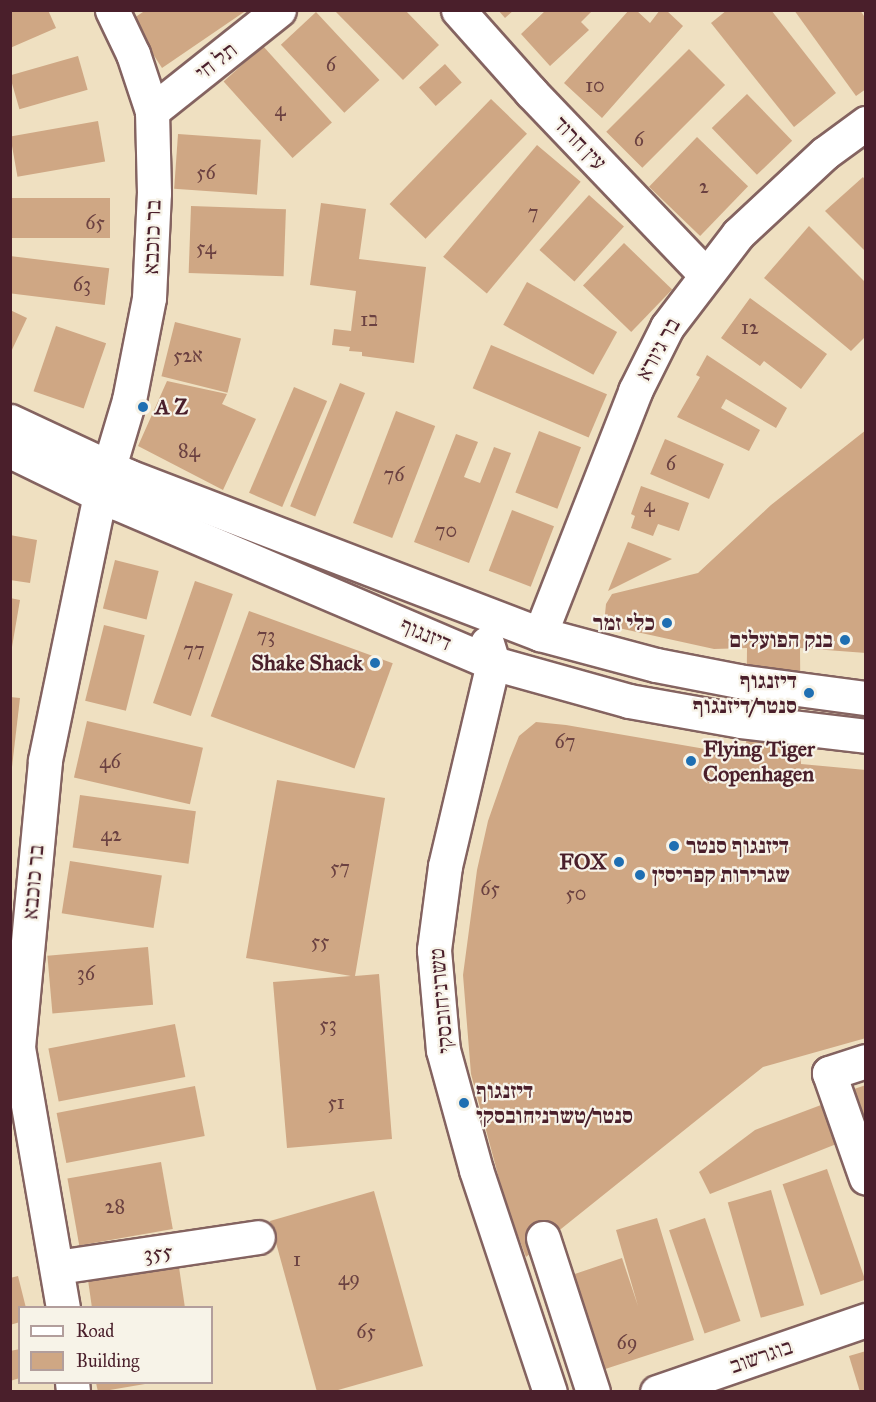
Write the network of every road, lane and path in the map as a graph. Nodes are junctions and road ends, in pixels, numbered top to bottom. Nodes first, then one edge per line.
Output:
1 (112, 10) edge
2 (279, 10) edge
3 (458, 10) edge
4 (152, 111) junction
5 (866, 123) edge
6 (705, 274) junction
7 (10, 421) edge
8 (10, 451) edge
9 (104, 481) junction
10 (467, 608) junction
11 (540, 634) junction
12 (493, 663) junction
13 (866, 698) edge
14 (866, 736) edge
15 (866, 1061) edge
16 (866, 1178) edge
17 (258, 1237) dead end
18 (543, 1238) dead end
19 (58, 1267) junction
20 (63, 1306) edge
21 (866, 1320) edge
22 (550, 1392) edge
23 (593, 1392) edge
24 (657, 1392) edge

1 - 4 street, בר כוכבא
2 - 4 street, תל חי
3 - 6 street, עין חרוד
4 - 9 street, בר כוכבא
5 - 6 street, בר גיורא
6 - 11 street, בר גיורא
7 - 9 street, דיזנגוף
8 - 9 street, דיזנגוף
9 - 10 street, דיזנגוף
9 - 12 street, דיזנגוף
9 - 19 street, בר כוכבא
10 - 11 street, דיזנגוף
10 - 12 street
11 - 13 street, דיזנגוף
12 - 14 street, דיזנגוף
12 - 22 street, טשרניחובסקי
15 - 16 street
17 - 19 street, 355
18 - 23 street
19 - 20 street, בר כוכבא
21 - 24 street, בוגרשוב

